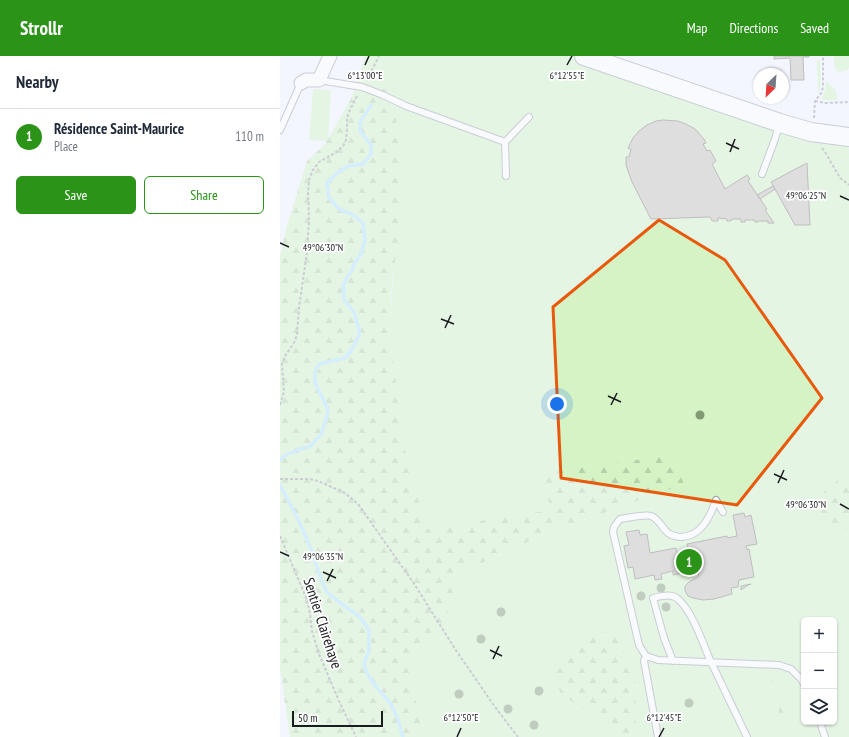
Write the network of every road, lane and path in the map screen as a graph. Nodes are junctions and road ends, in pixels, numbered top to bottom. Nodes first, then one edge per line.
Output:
1 (330, 56) edge
2 (379, 56) edge
3 (584, 56) edge
4 (823, 56) edge
5 (319, 80) junction
6 (302, 83) joint
7 (362, 87) junction
8 (815, 101) junction
9 (849, 102) edge
10 (529, 117) dead end
11 (780, 123) junction
12 (814, 123) dead end
13 (280, 130) edge
14 (847, 137) edge
15 (505, 142) junction
16 (821, 148) dead end
17 (762, 174) dead end
18 (506, 176) dead end
19 (849, 185) edge
20 (280, 405) edge
21 (281, 479) edge
22 (723, 512) dead end
23 (280, 536) edge
24 (646, 656) junction
25 (673, 661) junction
26 (711, 662) junction
27 (801, 679) edge
28 (821, 725) edge
29 (356, 737) edge
30 (518, 737) edge
31 (658, 737) edge
32 (747, 737) edge
33 (825, 737) edge

1 - 5 street
2 - 7 path
3 - 11 street
4 - 8 path
5 - 6 street
5 - 7 lane
6 - 13 lane
7 - 15 lane
7 - 20 path
8 - 9 path
8 - 12 path
10 - 15 lane
11 - 14 street
11 - 17 lane
15 - 18 lane
16 - 19 path
21 - 30 path
22 - 24 lane
23 - 29 path, Sentier Clairehaye
24 - 25 lane
24 - 31 lane
25 - 26 lane
25 - 26 lane
26 - 27 lane
26 - 32 lane
28 - 33 lane

